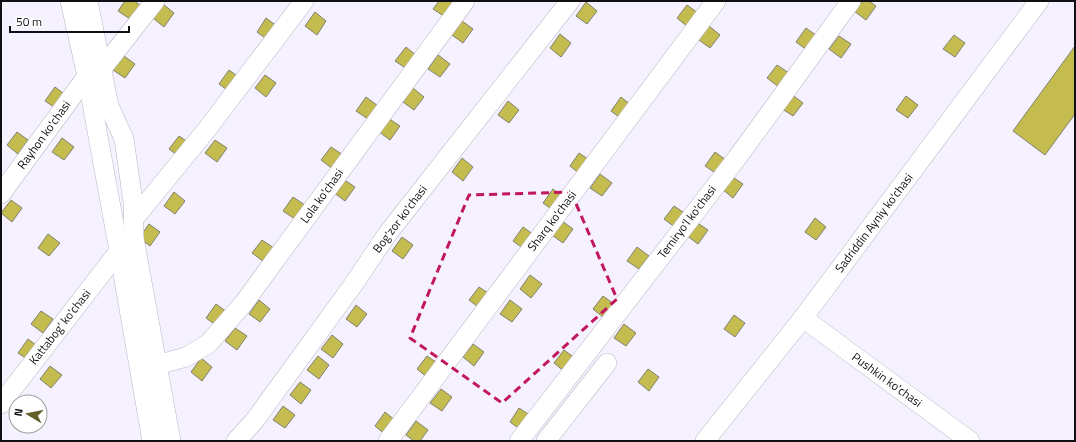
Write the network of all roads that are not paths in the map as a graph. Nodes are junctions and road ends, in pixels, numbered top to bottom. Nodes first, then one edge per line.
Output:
1 (70, 1) edge
2 (88, 1) edge
3 (155, 1) edge
4 (304, 1) edge
5 (465, 1) edge
6 (570, 1) edge
7 (716, 1) edge
8 (851, 1) edge
9 (1039, 1) edge
10 (94, 73) junction
11 (1, 194) edge
12 (134, 220) junction
13 (119, 251) junction
14 (803, 318) junction
15 (607, 363) dead end
16 (157, 365) junction
17 (1, 404) edge
18 (147, 437) edge
19 (171, 441) edge
20 (236, 441) edge
21 (388, 441) edge
22 (519, 441) edge
23 (546, 441) edge
24 (705, 441) edge
25 (970, 441) edge

1 - 10 street
2 - 10 street
3 - 10 street, Rayhon ko'chasi
4 - 12 street
5 - 16 street, Lola ko'chasi
6 - 20 street, Bog'zor ko'chasi
7 - 21 street, Sharq ko'chasi
8 - 22 street, Temiryo'l ko'chasi
9 - 14 street, Sadriddin Ayniy ko'chasi
10 - 11 street, Rayhon ko'chasi
10 - 12 street
10 - 13 street
12 - 16 street
13 - 17 street, Kattabog' ko'chasi
13 - 18 street
14 - 24 street, Sadriddin Ayniy ko'chasi
14 - 25 street, Pushkin ko'chasi
15 - 23 street
16 - 19 street

